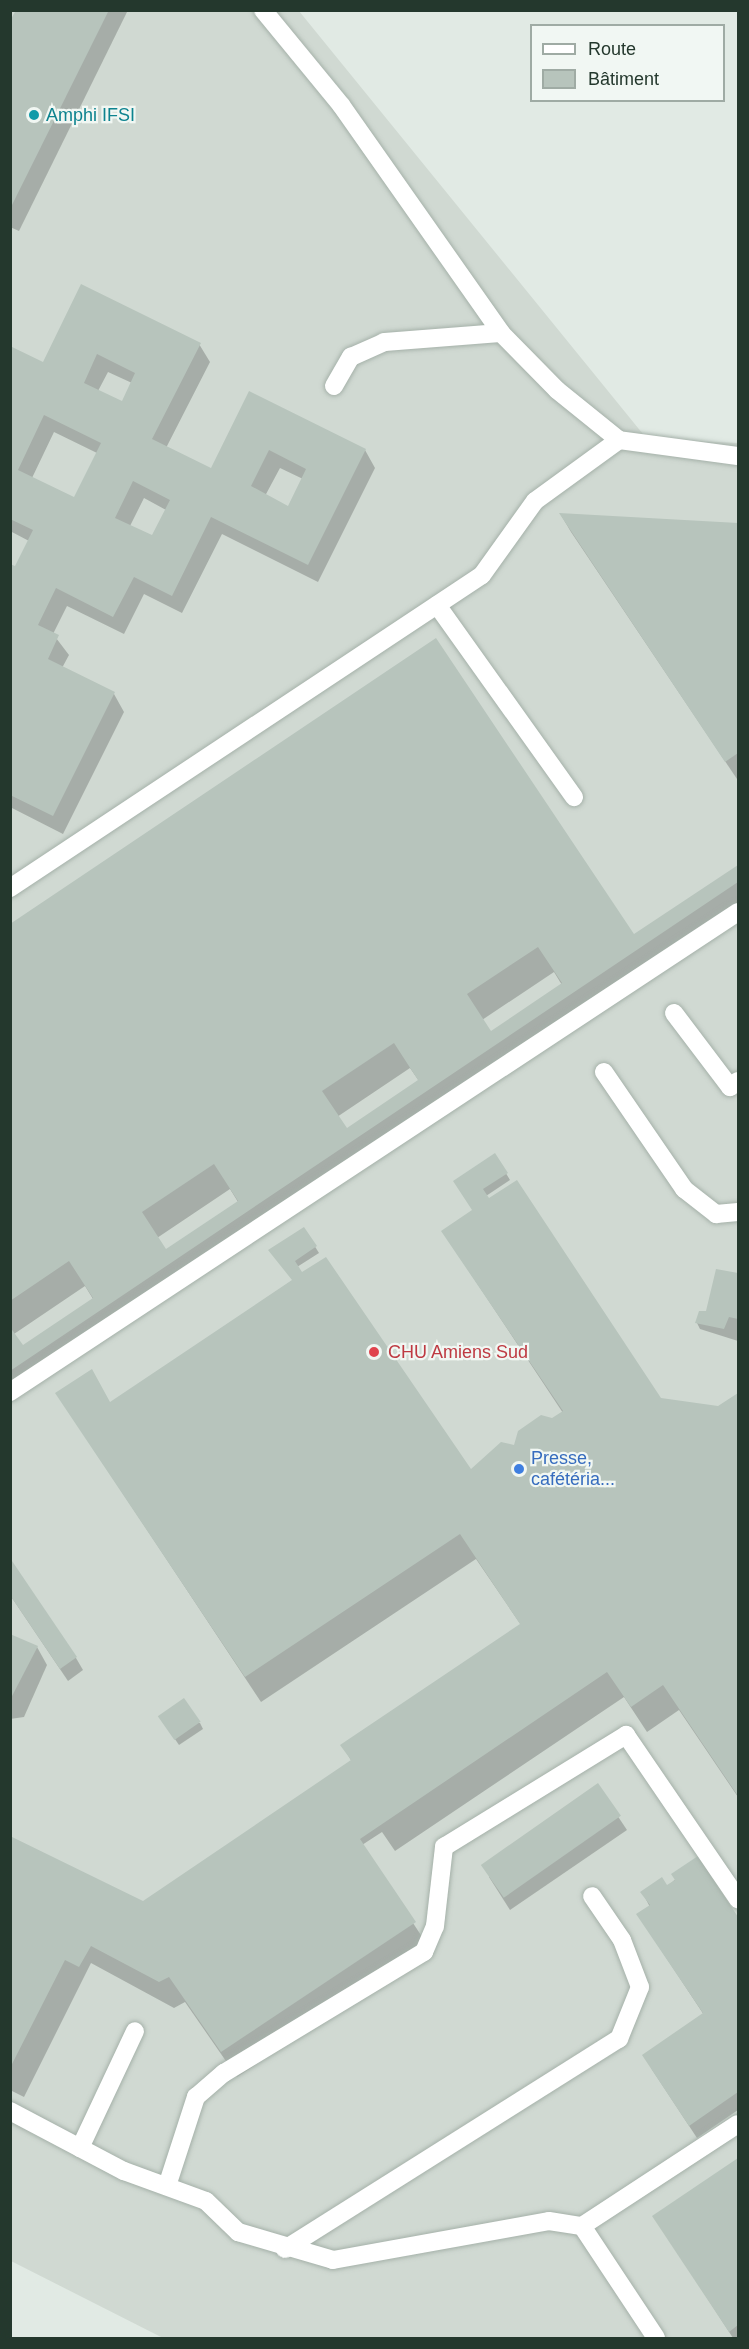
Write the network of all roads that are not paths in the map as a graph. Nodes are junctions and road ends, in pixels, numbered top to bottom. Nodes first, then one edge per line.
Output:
1 (263, 10) edge
2 (501, 333) junction
3 (334, 387) dead end
4 (619, 440) junction
5 (738, 456) edge
6 (437, 605) junction
7 (574, 797) dead end
8 (10, 888) edge
9 (738, 912) edge
10 (674, 1013) dead end
11 (604, 1072) dead end
12 (738, 1082) edge
13 (738, 1212) edge
14 (10, 1392) edge
15 (592, 1896) dead end
16 (738, 1899) edge
17 (135, 2031) dead end
18 (10, 2111) edge
19 (738, 2124) edge
20 (80, 2148) junction
21 (167, 2186) junction
22 (582, 2226) junction
23 (285, 2249) junction
24 (656, 2338) edge

1 - 2 street
2 - 3 street
2 - 4 street
4 - 5 street
4 - 6 street
6 - 7 street
6 - 8 street
9 - 14 street
10 - 12 street
11 - 13 street
15 - 23 street
16 - 21 street
17 - 20 street
18 - 20 street
19 - 22 street
20 - 21 street
21 - 23 street
22 - 23 street
22 - 24 street

